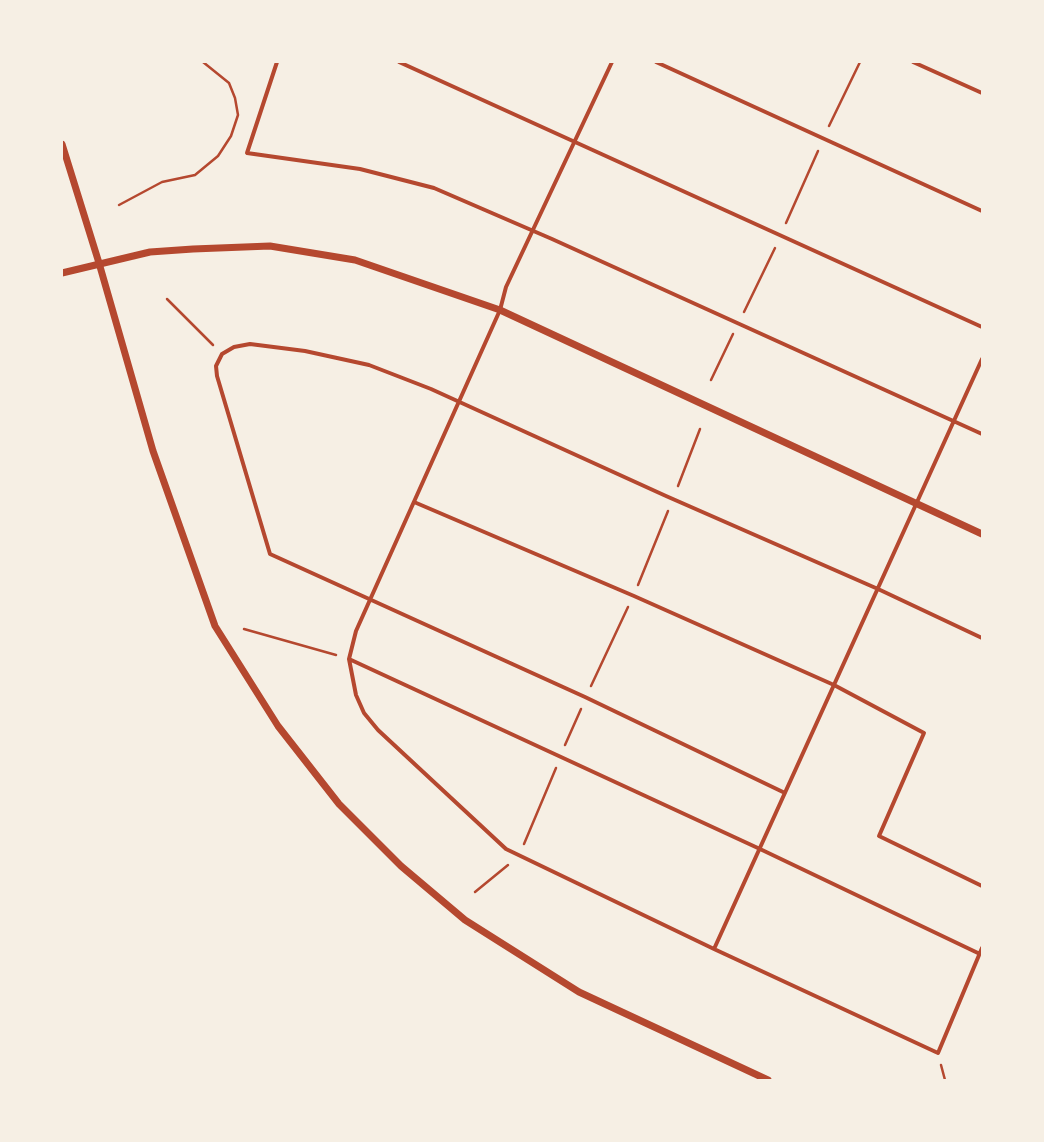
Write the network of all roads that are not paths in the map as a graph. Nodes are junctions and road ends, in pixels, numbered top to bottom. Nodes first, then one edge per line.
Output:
1 (277, 62) edge
2 (399, 62) edge
3 (612, 62) edge
4 (656, 62) edge
5 (913, 62) edge
6 (982, 94) edge
7 (573, 142) junction
8 (62, 144) edge
9 (982, 211) edge
10 (532, 230) junction
11 (99, 263) junction
12 (62, 273) edge
13 (500, 310) junction
14 (982, 327) edge
15 (982, 359) edge
16 (460, 403) junction
17 (954, 421) junction
18 (982, 434) edge
19 (414, 502) junction
20 (917, 504) junction
21 (982, 534) edge
22 (878, 589) junction
23 (369, 600) junction
24 (982, 638) edge
25 (349, 659) junction
26 (834, 685) junction
27 (785, 793) junction
28 (760, 849) junction
29 (982, 886) edge
30 (982, 948) edge
31 (714, 949) junction
32 (980, 954) junction
33 (768, 1080) edge

1 - 10 street
2 - 7 street
3 - 7 street
4 - 9 street
5 - 6 street
7 - 10 street
7 - 14 street
8 - 11 street
10 - 13 street
10 - 17 street
11 - 12 street
11 - 13 street
11 - 33 street
13 - 16 street
13 - 20 street
15 - 17 street
16 - 19 street
16 - 22 street
16 - 23 street
17 - 18 street
17 - 20 street
19 - 23 street
19 - 26 street
20 - 21 street
20 - 22 street
22 - 24 street
22 - 26 street
23 - 25 street
23 - 27 street
25 - 28 street
25 - 31 street
26 - 27 street
26 - 29 street
27 - 28 street
28 - 31 street
28 - 32 street
30 - 32 street
31 - 32 street

